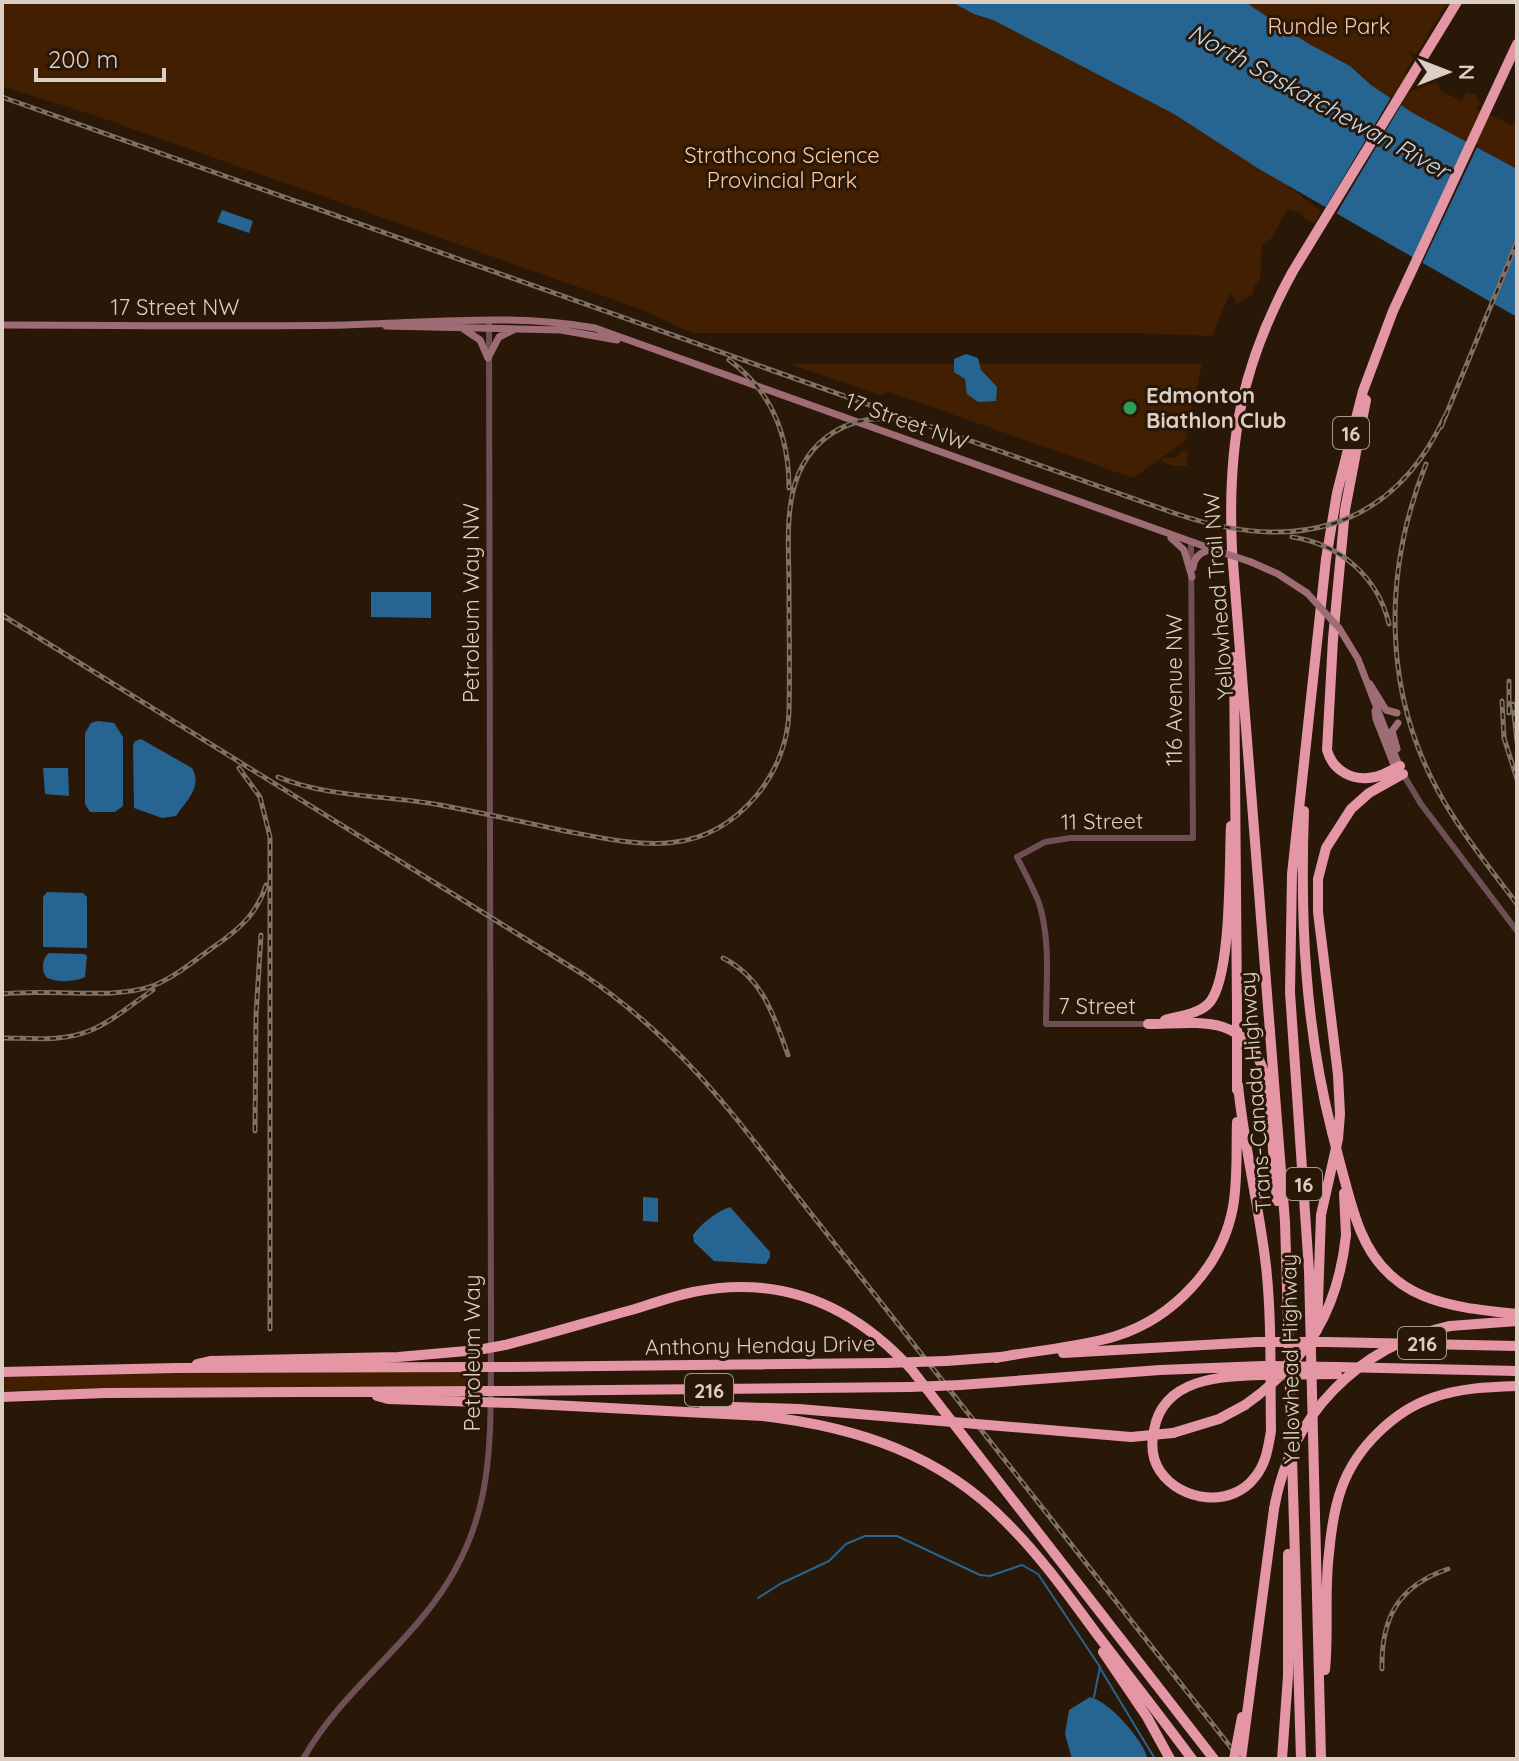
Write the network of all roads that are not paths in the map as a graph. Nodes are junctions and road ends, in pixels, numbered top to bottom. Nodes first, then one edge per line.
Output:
1 (1457, 2) edge
2 (1517, 44) edge
3 (489, 323) junction
4 (348, 324) junction
5 (2, 325) edge
6 (460, 327) junction
7 (521, 327) junction
8 (650, 348) junction
9 (1376, 353) junction
10 (488, 358) junction
11 (1165, 533) junction
12 (1191, 542) junction
13 (1212, 549) junction
14 (1233, 566) junction
15 (1192, 577) junction
16 (1363, 675) junction
17 (1311, 698) junction
18 (1397, 713) dead end
19 (1398, 723) dead end
20 (1237, 756) junction
21 (1399, 769) junction
22 (1193, 838) joint
23 (490, 886) joint
24 (1517, 931) edge
25 (1265, 956) joint
26 (1046, 1024) joint
27 (1148, 1024) junction
28 (1238, 1085) junction
29 (1341, 1167) junction
30 (1286, 1273) junction
31 (1517, 1314) edge
32 (1517, 1321) edge
33 (1517, 1346) edge
34 (996, 1358) junction
35 (176, 1368) junction
36 (1263, 1370) junction
37 (1517, 1371) edge
38 (2, 1372) edge
39 (1517, 1386) edge
40 (479, 1396) junction
41 (2, 1397) edge
42 (594, 1406) junction
43 (1312, 1411) junction
44 (1292, 1517) junction
45 (1073, 1602) junction
46 (1245, 1715) junction
47 (1321, 1716) junction
48 (303, 1759) edge
49 (1170, 1759) edge
50 (1192, 1759) edge
51 (1214, 1759) edge
52 (1234, 1759) edge
53 (1241, 1759) edge
54 (1282, 1759) edge
55 (1301, 1759) edge
56 (1321, 1759) edge

1 - 14 highway, Yellowhead Trail NW / 16
2 - 9 highway, 16
3 - 4 main road, 17 Street NW
3 - 6 main road, 17 Street NW
3 - 7 main road, 17 Street NW
3 - 8 main road, 17 Street NW
3 - 10 street, Petroleum Way NW
4 - 5 main road, 17 Street NW
4 - 6 main road, 17 Street NW
6 - 10 main road
7 - 8 main road, 17 Street NW
7 - 10 main road
8 - 11 main road, 17 Street NW
9 - 17 highway, 16
9 - 21 highway
10 - 23 street, Petroleum Way NW
11 - 12 main road, 17 Street NW
11 - 15 main road
12 - 13 main road, 17 Street NW
12 - 15 street, 116 Avenue NW
13 - 15 main road
13 - 16 main road, 17 Street NW, bridge
14 - 20 highway
14 - 25 highway, Yellowhead Trail NW / 16
15 - 22 street, 116 Avenue NW
16 - 18 main road
16 - 21 main road, 17 Street NW
17 - 29 highway, bridge
17 - 43 highway, Yellowhead Highway / 16
19 - 21 main road
20 - 27 highway
20 - 28 highway, bridge
21 - 24 street
21 - 43 highway
22 - 26 street, 11 Street
23 - 48 street, Petroleum Way
25 - 30 highway, Trans-Canada Highway / 16
26 - 27 street, 7 Street
27 - 30 highway
28 - 34 highway
28 - 36 highway
29 - 31 highway
29 - 42 highway, bridge
30 - 44 highway, Yellowhead Highway / 16
32 - 46 highway, bridge
33 - 34 highway, Anthony Henday Drive / 216, bridge
34 - 35 highway, Anthony Henday Drive / 216, bridge
35 - 38 highway, Anthony Henday Drive / 216
35 - 51 highway, bridge
36 - 37 highway, 216, bridge
36 - 40 highway, Anthony Henday Drive / 216, bridge
39 - 47 highway
40 - 41 highway, Anthony Henday Drive / 216
40 - 42 highway, bridge
42 - 45 highway
43 - 47 highway, Yellowhead Highway / 16
44 - 54 highway
44 - 55 highway, Yellowhead Highway / 16
45 - 49 highway
45 - 50 highway
46 - 52 highway, bridge
46 - 53 highway, bridge
47 - 56 highway, Yellowhead Highway / 16

